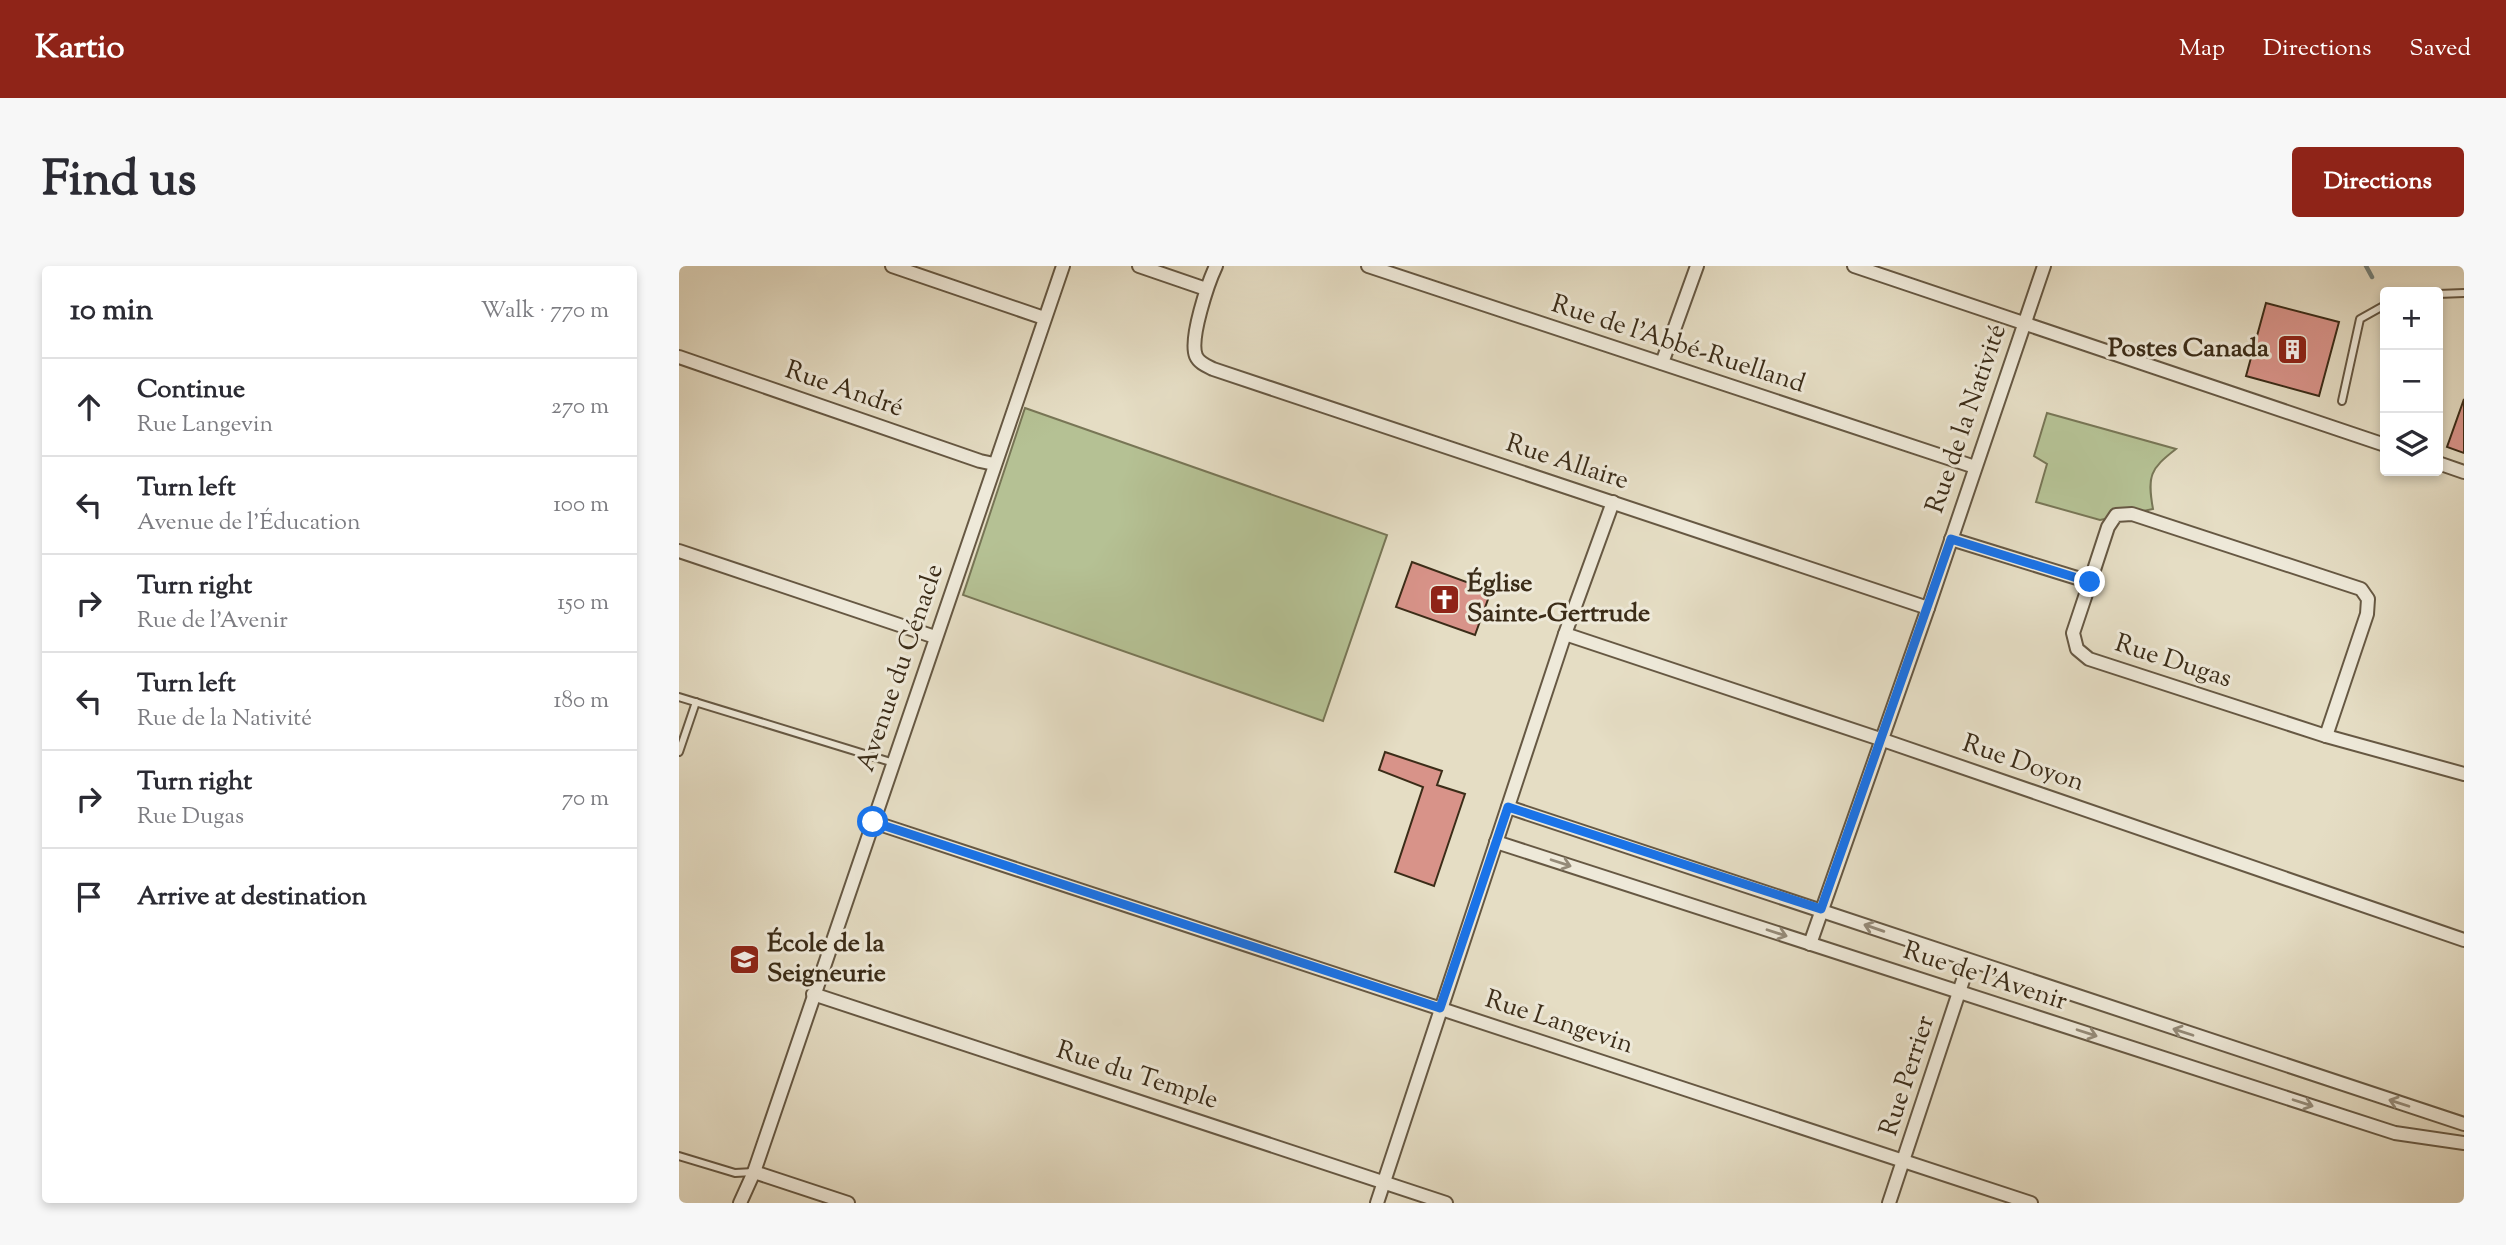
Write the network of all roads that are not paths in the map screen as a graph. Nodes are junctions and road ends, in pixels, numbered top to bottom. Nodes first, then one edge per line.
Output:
1 (892, 266) edge
2 (1063, 266) edge
3 (1139, 266) edge
4 (1216, 266) edge
5 (1368, 266) edge
6 (1697, 266) edge
7 (2044, 266) edge
8 (1862, 267) edge
9 (1206, 289) junction
10 (2464, 293) edge
11 (2443, 294) edge
12 (2380, 308) edge
13 (1044, 318) junction
14 (2024, 323) junction
15 (679, 357) edge
16 (1662, 363) junction
17 (2342, 401) dead end
18 (2380, 443) edge
19 (994, 464) junction
20 (2443, 465) edge
21 (1975, 467) junction
22 (2464, 472) edge
23 (1613, 502) junction
24 (1951, 539) junction
25 (679, 551) edge
26 (2090, 582) junction
27 (1928, 608) junction
28 (1565, 634) junction
29 (935, 638) junction
30 (679, 696) edge
31 (696, 702) junction
32 (688, 724) junction
33 (679, 728) edge
34 (2326, 736) junction
35 (1880, 739) junction
36 (679, 752) edge
37 (894, 763) junction
38 (2464, 774) edge
39 (1508, 807) junction
40 (873, 822) junction
41 (1496, 842) junction
42 (1821, 909) junction
43 (2464, 940) edge
44 (1810, 944) junction
45 (1969, 962) junction
46 (1959, 992) junction
47 (813, 994) junction
48 (1440, 1008) junction
49 (2464, 1124) edge
50 (2464, 1143) edge
51 (679, 1156) edge
52 (1905, 1161) junction
53 (754, 1172) junction
54 (1384, 1181) junction
55 (740, 1203) edge
56 (848, 1203) edge
57 (1377, 1203) edge
58 (1446, 1203) edge
59 (1889, 1203) edge
60 (2031, 1203) edge

1 - 13 street
2 - 13 street, Avenue du Cénacle
3 - 9 street
4 - 9 street
5 - 16 street, Rue de l'Abbé-Ruelland
6 - 16 street
7 - 14 street, Rue de la Nativité
8 - 14 street
9 - 23 street, Rue Allaire
10 - 11 lane
12 - 17 lane
13 - 19 street, Avenue du Cénacle
14 - 18 street
14 - 21 street, Rue de la Nativité
15 - 19 street, Rue André
16 - 21 street, Rue de l'Abbé-Ruelland
19 - 29 street, Avenue du Cénacle
20 - 22 street
21 - 24 street, Rue de la Nativité
23 - 27 street, Rue Allaire
23 - 28 street
24 - 26 street
24 - 27 street, Rue de la Nativité
25 - 29 street
26 - 34 street, Rue Dugas
26 - 34 street
27 - 35 street, Rue de la Nativité
28 - 35 street, Rue Doyon
28 - 39 street
29 - 37 street, Avenue du Cénacle
30 - 31 lane
31 - 32 lane
31 - 37 lane
32 - 33 lane
32 - 36 lane
34 - 38 street, Rue Dugas
35 - 42 street, Rue de la Nativité
35 - 43 street, Rue Doyon
37 - 40 street, Avenue du Cénacle
39 - 41 street
39 - 42 street, Rue de l'Avenir
40 - 47 street, Avenue du Cénacle
40 - 48 street, Rue Langevin
41 -> 44 street, Rue de l'Avenir
41 - 48 street
42 - 44 street, Rue de la Nativité
45 -> 42 street, Rue de l'Avenir
44 - 46 street, Rue de l'Avenir
45 - 46 street, Rue Perrier
49 -> 45 street, Rue de l'Avenir
46 -> 50 street, Rue de l'Avenir
46 - 52 street, Rue Perrier
47 - 53 street, Avenue du Cénacle
47 - 54 street, Rue du Temple
48 - 52 street, Rue Langevin
48 - 54 street
51 - 53 lane
52 - 59 street, Rue Perrier
52 - 60 street, Rue Langevin
53 - 55 street, Avenue du Cénacle
53 - 56 street
54 - 57 street
54 - 58 street, Rue du Temple

